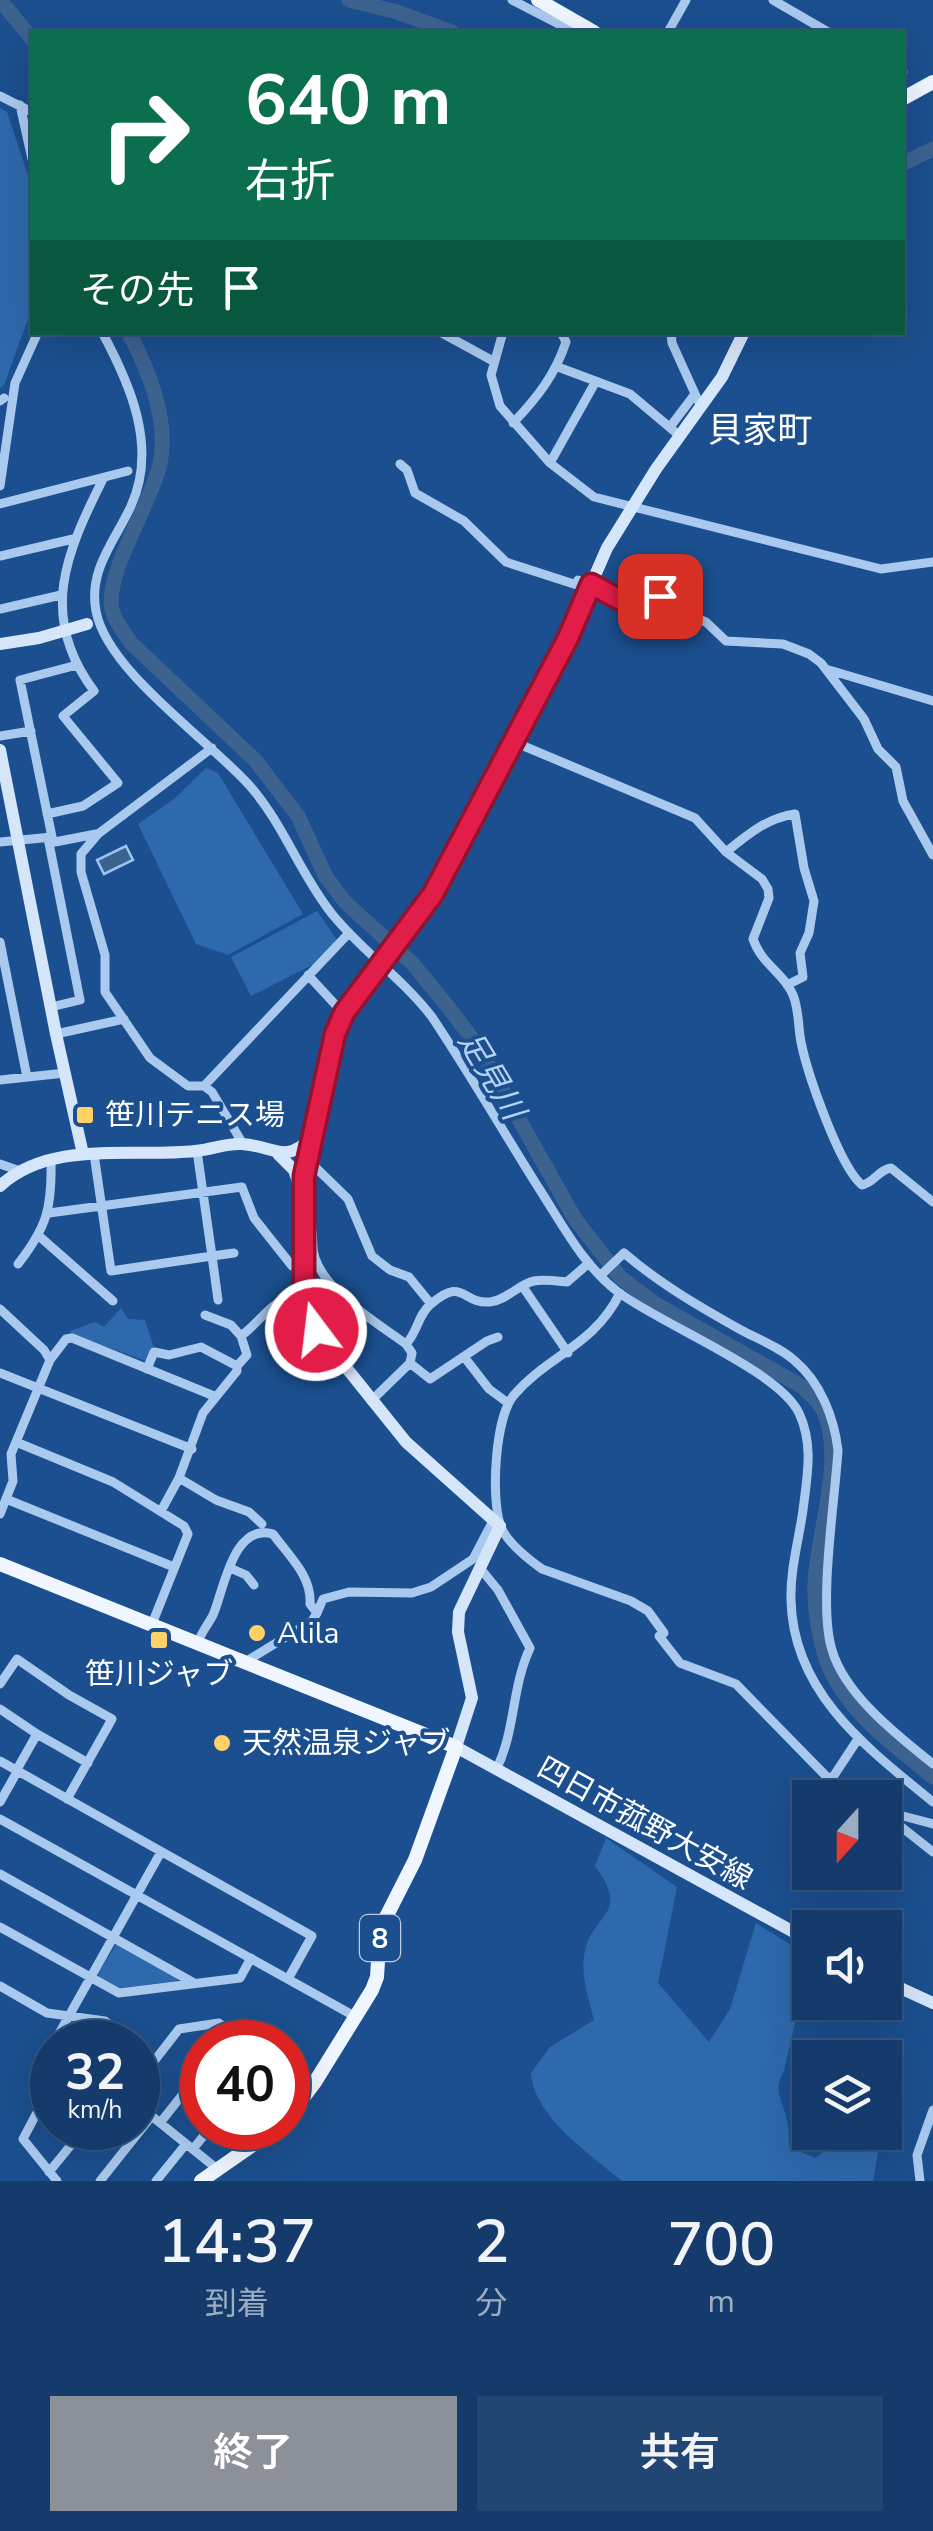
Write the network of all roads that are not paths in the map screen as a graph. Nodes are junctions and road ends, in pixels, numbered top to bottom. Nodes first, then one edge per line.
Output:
1 (512, 0) edge
2 (538, 0) edge
3 (686, 0) edge
4 (772, 0) edge
5 (570, 30) edge
6 (590, 30) edge
7 (669, 30) edge
8 (826, 30) edge
9 (933, 82) edge
10 (0, 96) edge
11 (905, 96) edge
12 (26, 108) edge
13 (30, 142) edge
14 (37, 335) edge
15 (104, 335) edge
16 (445, 335) edge
17 (501, 335) edge
18 (562, 335) edge
19 (671, 335) edge
20 (743, 335) edge
21 (493, 361) junction
22 (558, 367) junction
23 (596, 381) junction
24 (698, 401) junction
25 (513, 423) junction
26 (675, 431) junction
27 (550, 463) junction
28 (400, 464) dead end
29 (128, 471) dead end
30 (103, 478) junction
31 (0, 486) edge
32 (0, 504) edge
33 (630, 508) junction
34 (73, 539) junction
35 (0, 556) edge
36 (933, 562) edge
37 (582, 583) junction
38 (61, 595) junction
39 (0, 609) edge
40 (87, 624) dead end
41 (64, 631) junction
42 (0, 644) edge
43 (78, 665) junction
44 (826, 669) junction
45 (933, 701) edge
46 (31, 731) junction
47 (0, 736) edge
48 (514, 742) junction
49 (212, 748) junction
50 (0, 750) edge
51 (48, 814) junction
52 (98, 834) junction
53 (51, 840) junction
54 (18, 841) junction
55 (0, 842) edge
56 (726, 852) junction
57 (933, 855) edge
58 (349, 932) junction
59 (0, 942) edge
60 (1, 955) edge
61 (381, 966) junction
62 (308, 975) junction
63 (787, 985) junction
64 (51, 1007) junction
65 (14, 1010) junction
66 (0, 1012) edge
67 (344, 1013) junction
68 (124, 1020) junction
69 (56, 1034) junction
70 (65, 1073) junction
71 (27, 1077) junction
72 (0, 1080) edge
73 (204, 1086) junction
74 (314, 1135) junction
75 (243, 1144) junction
76 (197, 1152) junction
77 (89, 1154) junction
78 (278, 1154) junction
79 (308, 1160) junction
80 (51, 1161) junction
81 (0, 1164) edge
82 (20, 1170) junction
83 (0, 1186) edge
84 (202, 1193) junction
85 (304, 1199) junction
86 (933, 1202) edge
87 (102, 1206) junction
88 (49, 1213) junction
89 (40, 1236) junction
90 (234, 1253) dead end
91 (212, 1256) junction
92 (307, 1256) junction
93 (589, 1263) junction
94 (18, 1264) dead end
95 (110, 1271) junction
96 (91, 1274) dead end
97 (601, 1275) junction
98 (523, 1286) junction
99 (620, 1293) junction
100 (303, 1294) junction
101 (218, 1300) dead end
102 (112, 1301) dead end
103 (431, 1304) junction
104 (0, 1309) edge
105 (206, 1315) dead end
106 (240, 1336) junction
107 (498, 1338) dead end
108 (406, 1344) junction
109 (568, 1353) junction
110 (464, 1358) junction
111 (50, 1360) junction
112 (410, 1364) junction
113 (237, 1366) junction
114 (147, 1369) junction
115 (0, 1372) edge
116 (38, 1388) junction
117 (214, 1396) junction
118 (372, 1401) junction
119 (508, 1403) junction
120 (16, 1442) junction
121 (192, 1449) junction
122 (0, 1454) edge
123 (12, 1466) junction
124 (179, 1478) junction
125 (6, 1499) junction
126 (161, 1511) junction
127 (0, 1514) edge
128 (497, 1522) junction
129 (262, 1524) dead end
130 (0, 1564) edge
131 (174, 1567) junction
132 (230, 1568) junction
133 (480, 1568) junction
134 (254, 1584) dead end
135 (317, 1614) junction
136 (152, 1624) junction
137 (198, 1643) junction
138 (245, 1662) junction
139 (0, 1684) edge
140 (0, 1709) edge
141 (37, 1734) junction
142 (858, 1739) junction
143 (456, 1747) junction
144 (0, 1761) edge
145 (88, 1763) junction
146 (933, 1764) edge
147 (496, 1770) junction
148 (17, 1772) junction
149 (831, 1780) joint
150 (67, 1799) junction
151 (0, 1802) edge
152 (933, 1802) edge
153 (902, 1816) edge
154 (0, 1820) edge
155 (933, 1824) edge
156 (902, 1827) edge
157 (161, 1852) junction
158 (933, 1852) edge
159 (0, 1874) edge
160 (137, 1894) junction
161 (0, 1927) edge
162 (792, 1931) edge
163 (113, 1938) junction
164 (251, 1958) junction
165 (91, 1978) junction
166 (288, 1979) junction
167 (196, 1984) junction
168 (0, 1986) edge
169 (902, 1989) edge
170 (933, 2003) edge
171 (70, 2017) junction
172 (356, 2017) junction
173 (68, 2020) edge
174 (96, 2020) edge
175 (180, 2029) edge
176 (160, 2053) edge
177 (310, 2090) edge
178 (180, 2094) edge
179 (933, 2110) edge
180 (160, 2116) edge
181 (160, 2123) edge
182 (30, 2126) edge
183 (180, 2139) edge
184 (30, 2148) edge
185 (32, 2150) edge
186 (67, 2150) edge
187 (128, 2150) edge
188 (185, 2150) edge
189 (194, 2150) edge
190 (243, 2150) edge
191 (216, 2168) junction
192 (49, 2172) junction
193 (57, 2181) edge
194 (100, 2181) edge
195 (156, 2181) edge
196 (201, 2181) edge
197 (920, 2181) edge

1 - 5 street
2 - 6 main road
3 - 7 street
4 - 8 street
9 - 11 main road
10 - 12 street
12 - 13 street
14 - 31 street
15 - 49 street
16 - 21 street
17 - 21 street
18 - 22 street
19 - 24 street
20 - 24 street
21 - 25 street
22 - 23 street
22 - 25 street
23 - 26 street
23 - 27 street
24 - 26 street
25 - 27 street
26 - 33 street
27 - 33 street
28 - 37 street
29 - 30 street
30 - 32 street
30 - 34 street
33 - 36 street
33 - 37 street
34 - 35 street
34 - 38 street
37 - 44 street
37 - 48 street
38 - 39 street
38 - 41 street
40 - 41 street
41 - 42 street
41 - 43 street
43 - 46 street
43 - 51 street
44 - 45 street
44 - 57 street
46 - 47 street
46 - 51 street
48 - 56 street
48 - 61 street
49 - 52 street
49 - 58 street
50 - 54 street
51 - 53 street
52 - 53 street
52 - 68 street
53 - 54 street
53 - 64 street
54 - 55 street
54 - 64 street
56 - 63 street
56 - 63 street
58 - 61 street
58 - 62 street
59 - 60 street
60 - 65 street
61 - 67 street
61 - 93 street
62 - 67 street
62 - 73 street
63 - 86 street
64 - 69 street
65 - 66 street
65 - 71 street
67 - 74 street
68 - 69 street
68 - 73 street
69 - 70 street
70 - 71 street
70 - 77 street
71 - 72 street
73 - 75 street
74 - 78 street
74 - 79 street
75 - 76 street
75 - 78 street
76 - 77 street
76 - 84 street
77 - 80 street
77 - 87 street
78 - 85 street
79 - 85 street
79 - 103 street
80 - 82 street
80 - 88 street
81 - 82 street
82 - 83 street
84 - 87 street
84 - 91 street
84 - 92 street
85 - 92 street
87 - 88 street
87 - 95 street
88 - 89 street
89 - 94 street
89 - 102 street
90 - 91 street
91 - 95 street
91 - 101 street
92 - 100 street
92 - 108 street
93 - 97 street
93 - 98 street
95 - 96 street
97 - 99 street
97 - 146 street
98 - 103 street
98 - 109 street
99 - 109 street
99 - 142 street
100 - 106 street
100 - 118 street
103 - 108 street
104 - 111 street
105 - 106 street
106 - 113 street
107 - 110 street
108 - 112 street
109 - 119 street
110 - 112 street
110 - 119 street
111 - 114 street
111 - 116 street
112 - 118 street
113 - 114 street
113 - 117 street
114 - 117 street
115 - 116 street
116 - 120 street
116 - 121 street
117 - 121 street
118 - 128 street
119 - 128 street
120 - 123 street
120 - 126 street
121 - 124 street
122 - 123 street
123 - 125 street
124 - 126 street
124 - 129 street
125 - 127 street
125 - 131 street
126 - 131 street
128 - 133 street
128 - 135 street
128 - 149 street
130 - 136 main road
131 - 136 street
132 - 134 street
132 - 135 street
132 - 137 street
133 - 143 street
133 - 147 street
135 - 138 street
136 - 137 main road
137 - 138 main road
138 - 143 main road
139 - 145 street
140 - 141 street
141 - 145 street
141 - 148 street
142 - 149 street
142 - 152 street
143 - 147 street, 四日市菰野大安線
143 - 172 main road, 8
144 - 148 street
145 - 150 street
147 - 162 street, 四日市菰野大安線
148 - 150 street
148 - 151 street
150 - 157 street
153 - 155 street
154 - 160 street
156 - 158 street
157 - 160 street
157 - 166 street
159 - 163 street
160 - 163 street
160 - 164 street
161 - 165 street
163 - 165 street
163 - 167 street
164 - 166 street
164 - 167 street
165 - 167 street
165 - 171 street
166 - 172 street
168 - 171 street
169 - 170 street
171 - 173 street
171 - 174 street
172 - 177 main road, 8
175 - 176 street
178 - 180 street
179 - 197 street
181 - 183 street
182 - 184 street
185 - 192 street
186 - 192 street
187 - 194 street
188 - 195 street
189 - 191 street
190 - 191 main road
191 - 196 main road
192 - 193 street

